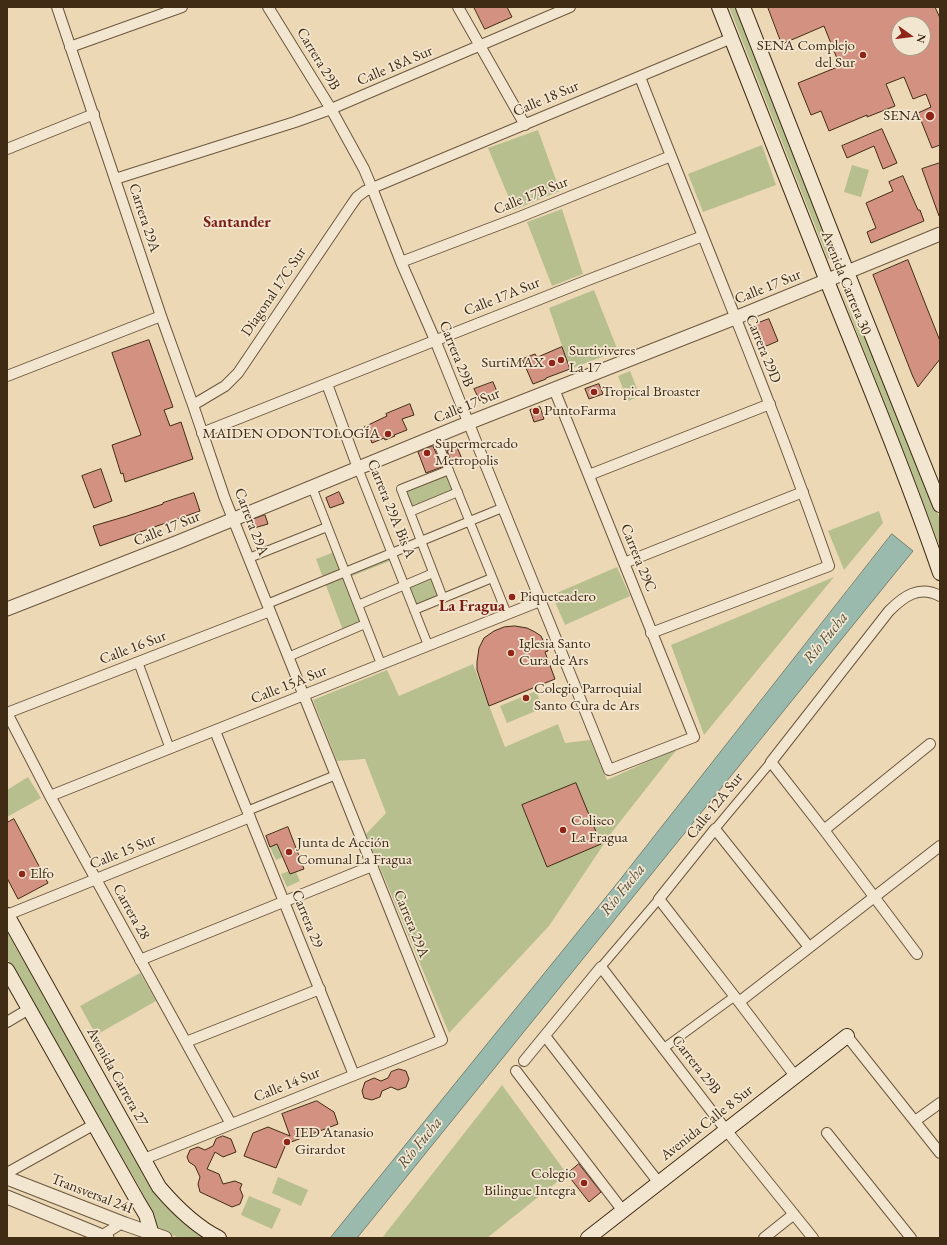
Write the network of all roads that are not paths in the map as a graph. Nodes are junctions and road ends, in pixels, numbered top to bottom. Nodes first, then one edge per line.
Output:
1 (57, 7) edge
2 (182, 7) edge
3 (268, 7) edge
4 (458, 7) edge
5 (570, 7) edge
6 (719, 7) edge
7 (743, 7) edge
8 (732, 38) junction
9 (480, 46) junction
10 (70, 47) junction
11 (640, 77) junction
12 (331, 109) junction
13 (94, 114) junction
14 (524, 125) junction
15 (7, 149) edge
16 (671, 156) junction
17 (115, 179) junction
18 (372, 188) junction
19 (940, 234) edge
20 (703, 236) junction
21 (401, 262) junction
22 (847, 271) junction
23 (827, 280) junction
24 (161, 316) junction
25 (735, 318) junction
26 (435, 340) junction
27 (7, 376) edge
28 (327, 384) junction
29 (554, 389) junction
30 (770, 404) junction
31 (193, 406) junction
32 (468, 423) junction
33 (202, 433) junction
34 (435, 436) junction
35 (358, 468) junction
36 (449, 470) junction
37 (589, 475) junction
38 (312, 487) junction
39 (458, 492) junction
40 (803, 492) junction
41 (940, 505) edge
42 (502, 508) junction
43 (410, 512) junction
44 (233, 520) junction
45 (470, 522) junction
46 (327, 526) junction
47 (421, 541) junction
48 (392, 553) junction
49 (249, 558) junction
50 (624, 563) junction
51 (345, 572) junction
52 (433, 573) junction
53 (940, 573) edge
54 (492, 578) junction
55 (404, 585) junction
56 (940, 596) edge
57 (443, 598) junction
58 (540, 601) junction
59 (358, 605) junction
60 (269, 608) junction
61 (7, 609) edge
62 (414, 610) junction
63 (507, 614) junction
64 (365, 624) junction
65 (651, 633) junction
66 (428, 645) junction
67 (288, 657) junction
68 (138, 662) junction
69 (381, 664) junction
70 (304, 695) junction
71 (7, 713) edge
72 (215, 731) junction
73 (694, 737) joint
74 (930, 744) dead end
75 (170, 749) junction
76 (771, 762) junction
77 (336, 775) junction
78 (50, 796) junction
79 (248, 814) junction
80 (715, 829) junction
81 (824, 830) junction
82 (940, 846) edge
83 (372, 866) junction
84 (96, 879) junction
85 (874, 896) junction
86 (659, 899) junction
87 (284, 902) junction
88 (7, 915) edge
89 (809, 947) junction
90 (917, 954) dead end
91 (140, 960) junction
92 (601, 967) junction
93 (7, 970) edge
94 (320, 990) junction
95 (737, 999) junction
96 (29, 1009) junction
97 (7, 1022) edge
98 (545, 1036) junction
99 (847, 1036) joint
100 (442, 1040) joint
101 (186, 1042) junction
102 (664, 1048) junction
103 (524, 1061) dead end
104 (516, 1072) dead end
105 (354, 1075) junction
106 (795, 1076) junction
107 (940, 1103) edge
108 (915, 1121) junction
109 (95, 1124) junction
110 (231, 1124) junction
111 (726, 1130) junction
112 (827, 1133) dead end
113 (940, 1153) edge
114 (144, 1159) junction
115 (7, 1173) edge
116 (7, 1178) edge
117 (659, 1183) junction
118 (7, 1197) edge
119 (623, 1211) junction
120 (794, 1214) junction
121 (122, 1222) junction
122 (102, 1237) edge
123 (157, 1237) edge
124 (219, 1238) edge
125 (588, 1238) edge
126 (764, 1238) edge
127 (812, 1238) edge
128 (911, 1238) edge

1 - 10 street, Carrera 29A
2 - 10 street
3 - 12 street, Carrera 29B
4 - 9 street
5 - 9 street, Calle 18A Sur
6 - 8 main road, Avenida Carrera 30
7 - 22 main road, Avenida Carrera 30
8 - 11 street, Calle 18 Sur
8 - 23 main road, Avenida Carrera 30
9 - 12 street, Calle 18A Sur
9 - 14 street
10 - 13 street, Carrera 29A
11 - 14 street, Calle 18 Sur
11 - 16 street, Carrera 29D
12 - 17 street, Calle 18A Sur
12 - 18 street, Carrera 29B
13 - 15 street
13 - 17 street, Carrera 29A
14 - 18 street, Calle 18 Sur
16 - 20 street, Carrera 29D
16 - 21 street, Calle 17B Sur
17 - 24 street, Carrera 29A
18 - 21 street, Carrera 29B
18 - 31 street, Diagonal 17C Sur
19 - 22 street, Calle 17 Sur
20 - 25 street, Carrera 29D
20 - 26 street, Calle 17A Sur
21 - 26 street, Carrera 29B
22 - 23 street, Calle 17 Sur
22 - 41 main road, Avenida Carrera 30
23 - 25 street, Calle 17 Sur
23 - 53 main road, Avenida Carrera 30
24 - 27 street
24 - 31 street, Carrera 29A
25 - 29 street, Calle 17 Sur
25 - 30 street, Carrera 29D
26 - 28 street, Calle 17A Sur
26 - 32 street, Carrera 29B
28 - 33 street, Calle 17A Sur
28 - 35 street, Carrera 29A Bis A
29 - 32 street, Calle 17 Sur
29 - 37 street, Carrera 29C
30 - 37 street
30 - 40 street, Carrera 29D
31 - 33 street, Carrera 29A
32 - 34 street, Calle 17 Sur
32 - 42 street, Carrera 29B
33 - 44 street, Carrera 29A
34 - 35 street, Calle 17 Sur
34 - 36 street
35 - 38 street, Calle 17 Sur
35 - 48 street, Carrera 29A Bis A
36 - 39 street
36 - 43 street
37 - 50 street, Carrera 29C
38 - 44 street, Calle 17 Sur
38 - 46 street
39 - 43 street
39 - 45 street
40 - 50 street
40 - 65 street, Carrera 29D
42 - 45 street, Calle 16 Sur
42 - 58 street, Carrera 29B
43 - 47 street
44 - 49 street, Carrera 29A
44 - 61 street, Calle 17 Sur
45 - 47 street, Calle 16 Sur
45 - 54 street
46 - 49 street
46 - 51 street
47 - 48 street, Calle 16 Sur
47 - 52 street
48 - 51 street, Calle 16 Sur
48 - 55 street, Carrera 29A Bis A
49 - 60 street, Carrera 29A
50 - 65 street, Carrera 29C
51 - 59 street
51 - 60 street, Calle 16 Sur
52 - 55 street
52 - 57 street
54 - 57 street
54 - 63 street
55 - 59 street
55 - 62 street, Carrera 29A Bis A
56 - 76 street, Calle 12A Sur
57 - 62 street
58 - 63 street, Calle 15A Sur
58 - 73 street, Carrera 29B
59 - 64 street
60 - 67 street, Carrera 29A
60 - 68 street, Calle 16 Sur
62 - 66 street, Carrera 29A Bis A
63 - 66 street, Calle 15A Sur
64 - 67 street
64 - 69 street
65 - 73 street, Carrera 29C
66 - 69 street, Calle 15A Sur
67 - 70 street, Carrera 29A
68 - 71 street, Calle 16 Sur
68 - 75 street
69 - 70 street, Calle 15A Sur
70 - 72 street, Calle 15A Sur
70 - 77 street, Carrera 29A
71 - 78 street, Carrera 28
72 - 75 street, Calle 15A Sur
72 - 79 street, Carrera 29
74 - 81 street
75 - 78 street, Calle 15A Sur
76 - 80 street, Calle 12A Sur
76 - 81 street
77 - 79 street, Calle 15 Sur
77 - 83 street, Carrera 29A
78 - 84 street, Carrera 28
79 - 84 street, Calle 15 Sur
79 - 87 street, Carrera 29
80 - 86 street, Calle 12A Sur
80 - 89 street
81 - 85 street
82 - 85 street
83 - 87 street
83 - 100 street, Carrera 29A
84 - 88 street, Calle 15 Sur
84 - 91 street, Carrera 28
85 - 89 street
85 - 90 street
86 - 92 street, Calle 12A Sur
86 - 95 street
87 - 91 street
87 - 94 street, Carrera 29
88 - 114 main road, Avenida Carrera 27
89 - 95 street
91 - 101 street, Carrera 28
92 - 98 street, Calle 12A Sur
92 - 102 street, Carrera 29B
93 - 96 main road
94 - 101 street
94 - 105 street, Carrera 29
95 - 102 street
95 - 106 street
96 - 97 street
96 - 109 main road
98 - 103 street, Calle 12A Sur
98 - 117 street
99 - 106 main road, Avenida Calle 8 Sur
99 - 108 street
100 - 105 street, Calle 14 Sur
101 - 110 street, Carrera 28
102 - 111 street, Carrera 29B
104 - 119 street
105 - 110 street, Calle 14 Sur
106 - 111 main road, Avenida Calle 8 Sur
107 - 108 street
108 - 113 street
109 - 115 street
109 - 123 main road
110 - 114 street, Calle 14 Sur
111 - 117 main road, Avenida Calle 8 Sur
111 - 120 street, Carrera 29B
112 - 128 street
114 - 124 main road, Avenida Carrera 27
116 - 121 street, Transversal 24I
117 - 119 main road, Avenida Calle 8 Sur
118 - 122 street
119 - 125 main road, Avenida Calle 8 Sur
120 - 126 street
120 - 127 street, Carrera 29B
121 - 122 street
121 - 123 street, Transversal 24I

